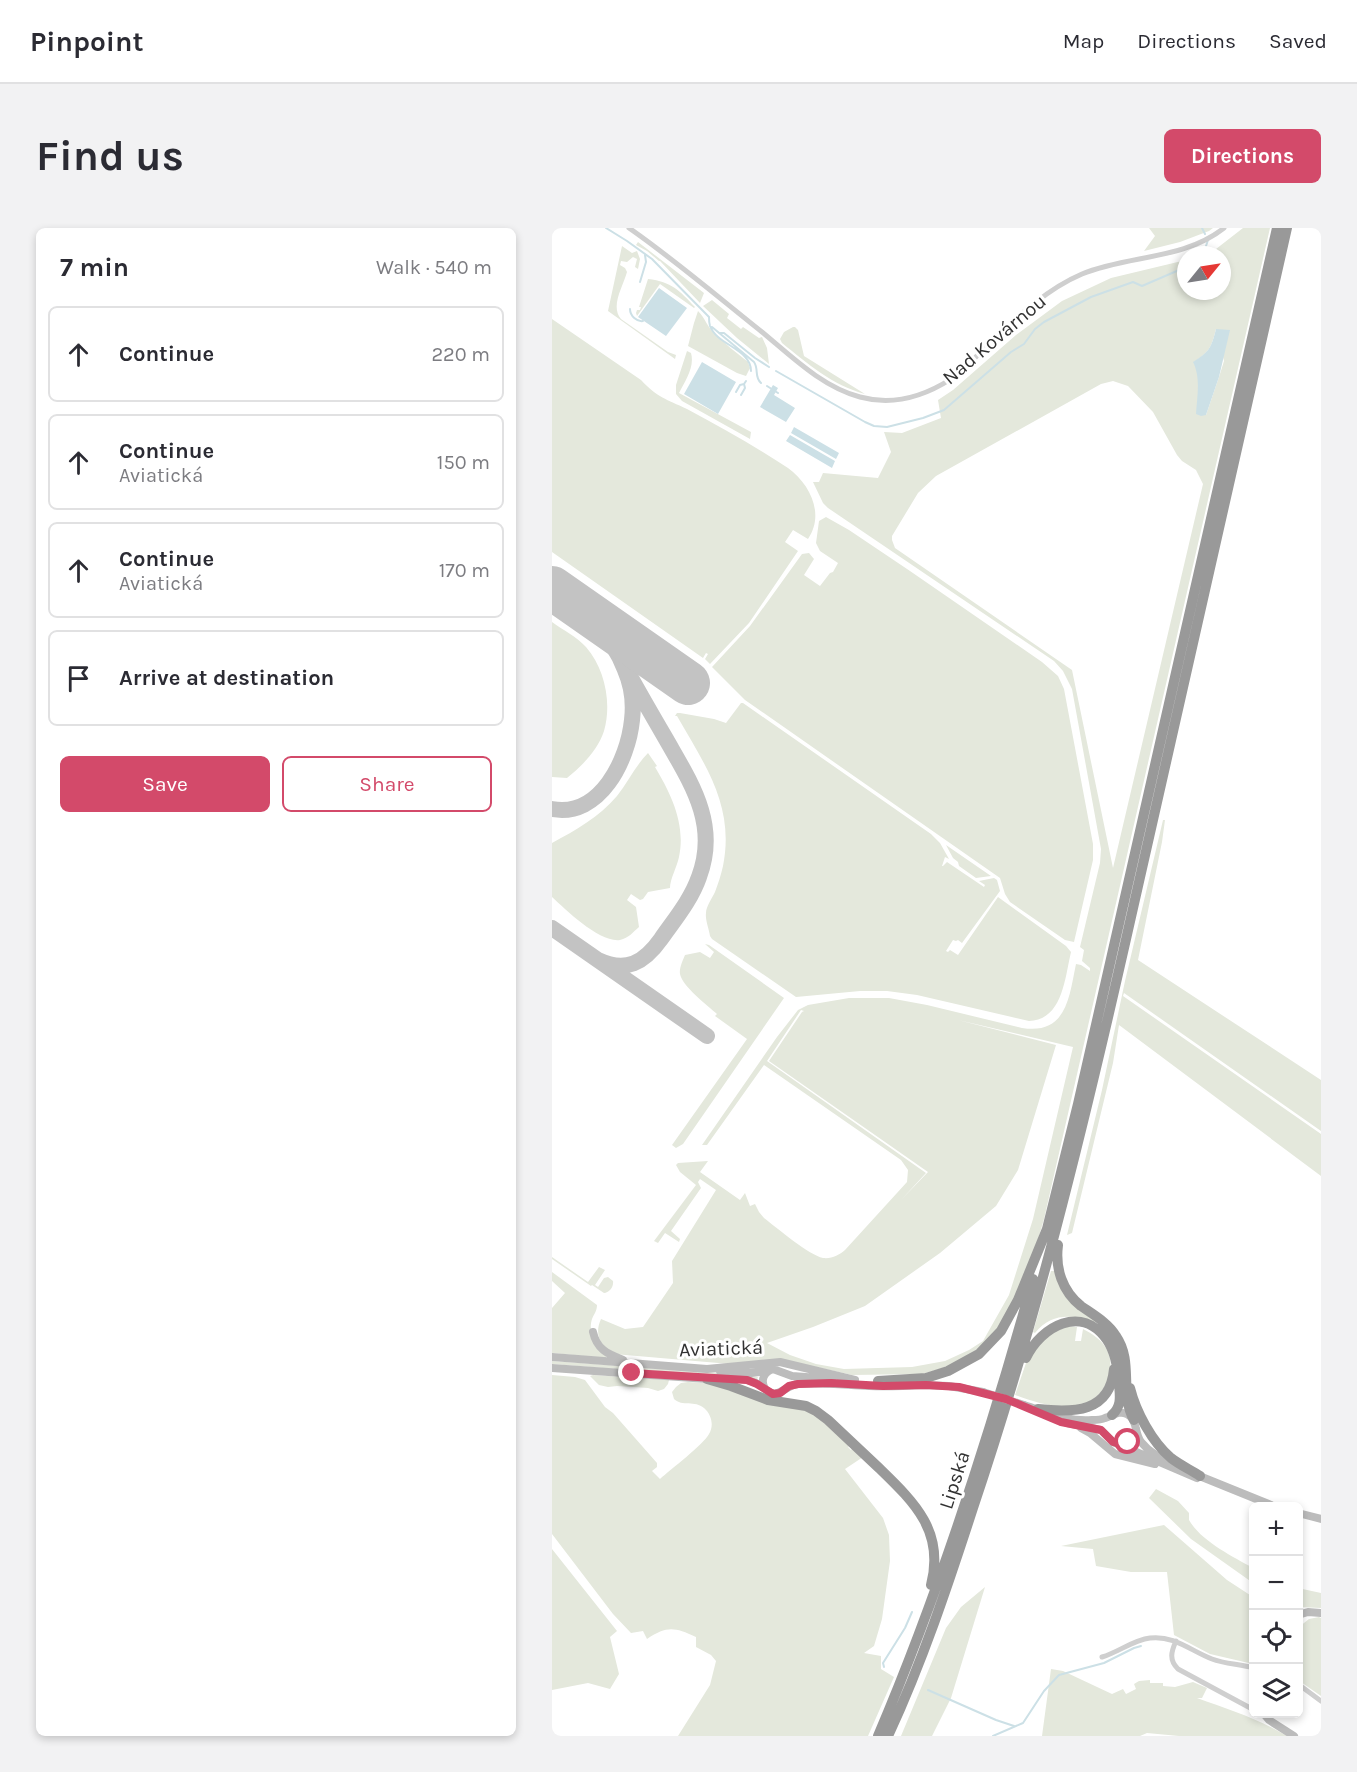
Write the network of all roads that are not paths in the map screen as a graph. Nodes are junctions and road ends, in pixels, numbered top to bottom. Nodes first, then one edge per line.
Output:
1 (629, 228) edge
2 (1224, 228) edge
3 (1277, 228) edge
4 (1287, 228) edge
5 (1062, 1212) junction
6 (1047, 1229) junction
7 (593, 1332) dead end
8 (1113, 1350) junction
9 (552, 1358) edge
10 (633, 1364) junction
11 (552, 1368) edge
12 (770, 1370) junction
13 (782, 1372) junction
14 (1127, 1372) junction
15 (707, 1374) junction
16 (855, 1380) junction
17 (878, 1381) junction
18 (926, 1385) junction
19 (784, 1389) junction
20 (1011, 1391) junction
21 (770, 1393) junction
22 (1024, 1405) junction
23 (1038, 1409) junction
24 (1111, 1416) junction
25 (1135, 1424) junction
26 (1077, 1426) junction
27 (1106, 1434) junction
28 (1113, 1442) junction
29 (854, 1445) junction
30 (1179, 1471) junction
31 (1200, 1476) junction
32 (1259, 1502) edge
33 (1263, 1502) edge
34 (1303, 1515) edge
35 (1321, 1519) edge
36 (1321, 1613) edge
37 (1303, 1614) edge
38 (1176, 1641) junction
39 (914, 1649) junction
40 (1102, 1657) dead end
41 (1249, 1667) edge
42 (1303, 1687) edge
43 (1321, 1701) edge
44 (1249, 1707) edge
45 (1268, 1718) edge
46 (878, 1736) edge
47 (888, 1736) edge
48 (1294, 1736) edge

1 - 2 street, Nad Kovárnou
3 - 6 highway
4 - 5 highway
5 - 14 highway
5 - 20 highway, Lipská
6 - 17 highway
6 - 39 highway, Lipská
7 - 10 main road
8 - 20 highway
8 - 23 highway
8 - 24 highway
9 - 10 main road, Aviatická
10 - 15 main road, Aviatická
11 - 15 main road, Aviatická
12 - 13 main road
12 - 15 main road
12 - 21 main road
13 - 16 main road
13 - 19 main road
14 - 25 highway
14 - 31 highway
15 - 16 main road, Aviatická
15 - 21 main road, Aviatická
15 - 29 highway
16 - 17 main road
17 - 18 main road
18 - 19 main road
18 - 22 main road, bridge
19 - 21 main road
20 - 47 highway, Lipská
21 - 29 highway
22 - 23 main road
22 - 26 main road
23 - 24 main road
24 - 25 main road
24 - 27 main road
25 - 28 main road
25 - 31 main road
26 - 27 main road
26 - 30 main road
27 - 28 main road
28 - 30 main road
29 - 39 highway
30 - 32 main road
31 - 33 main road
34 - 35 main road
36 - 37 main road
38 - 40 street
38 - 41 street
38 - 44 street
39 - 46 highway, Lipská
42 - 43 street
45 - 48 main road

